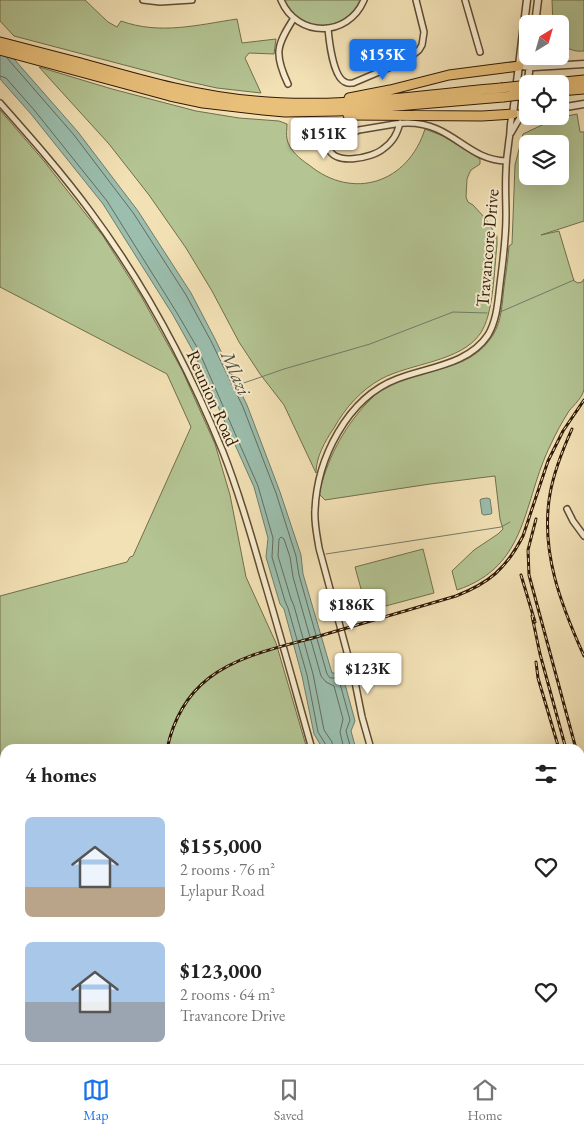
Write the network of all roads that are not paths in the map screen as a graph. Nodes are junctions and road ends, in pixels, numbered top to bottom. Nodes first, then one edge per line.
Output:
1 (143, 0) edge
2 (192, 0) edge
3 (281, 0) edge
4 (364, 0) edge
5 (416, 0) edge
6 (465, 0) edge
7 (527, 0) edge
8 (538, 0) edge
9 (537, 15) edge
10 (294, 18) junction
11 (328, 28) junction
12 (0, 42) edge
13 (0, 50) edge
14 (480, 52) dead end
15 (584, 64) edge
16 (562, 65) edge
17 (569, 65) edge
18 (519, 66) junction
19 (530, 67) junction
20 (519, 75) edge
21 (529, 75) edge
22 (584, 80) edge
23 (569, 82) edge
24 (288, 84) dead end
25 (519, 87) edge
26 (584, 89) edge
27 (569, 90) edge
28 (502, 92) junction
29 (519, 93) edge
30 (0, 103) edge
31 (314, 104) junction
32 (584, 104) edge
33 (569, 106) edge
34 (286, 112) junction
35 (519, 114) edge
36 (519, 115) edge
37 (400, 123) junction
38 (506, 161) junction
39 (567, 509) dead end
40 (584, 536) edge
41 (311, 744) edge
42 (370, 744) edge

1 - 2 street
3 - 10 street
4 - 11 street
5 - 11 street
6 - 14 street
7 - 18 street
8 - 9 street
10 - 11 street
10 - 24 street
12 - 31 highway
13 - 34 highway
15 - 17 street
16 - 19 street
18 - 19 street
18 - 20 street
18 - 31 highway
19 - 21 street
22 - 23 highway
25 - 28 highway, bridge
26 - 27 highway
28 - 29 highway, bridge
28 - 31 highway
28 - 34 highway
30 - 41 street, Reunion Road
32 - 33 street
34 - 35 highway
36 - 38 street, Travancore Drive
37 - 37 street
37 - 38 street
38 - 42 street, Travancore Drive
39 - 40 street

